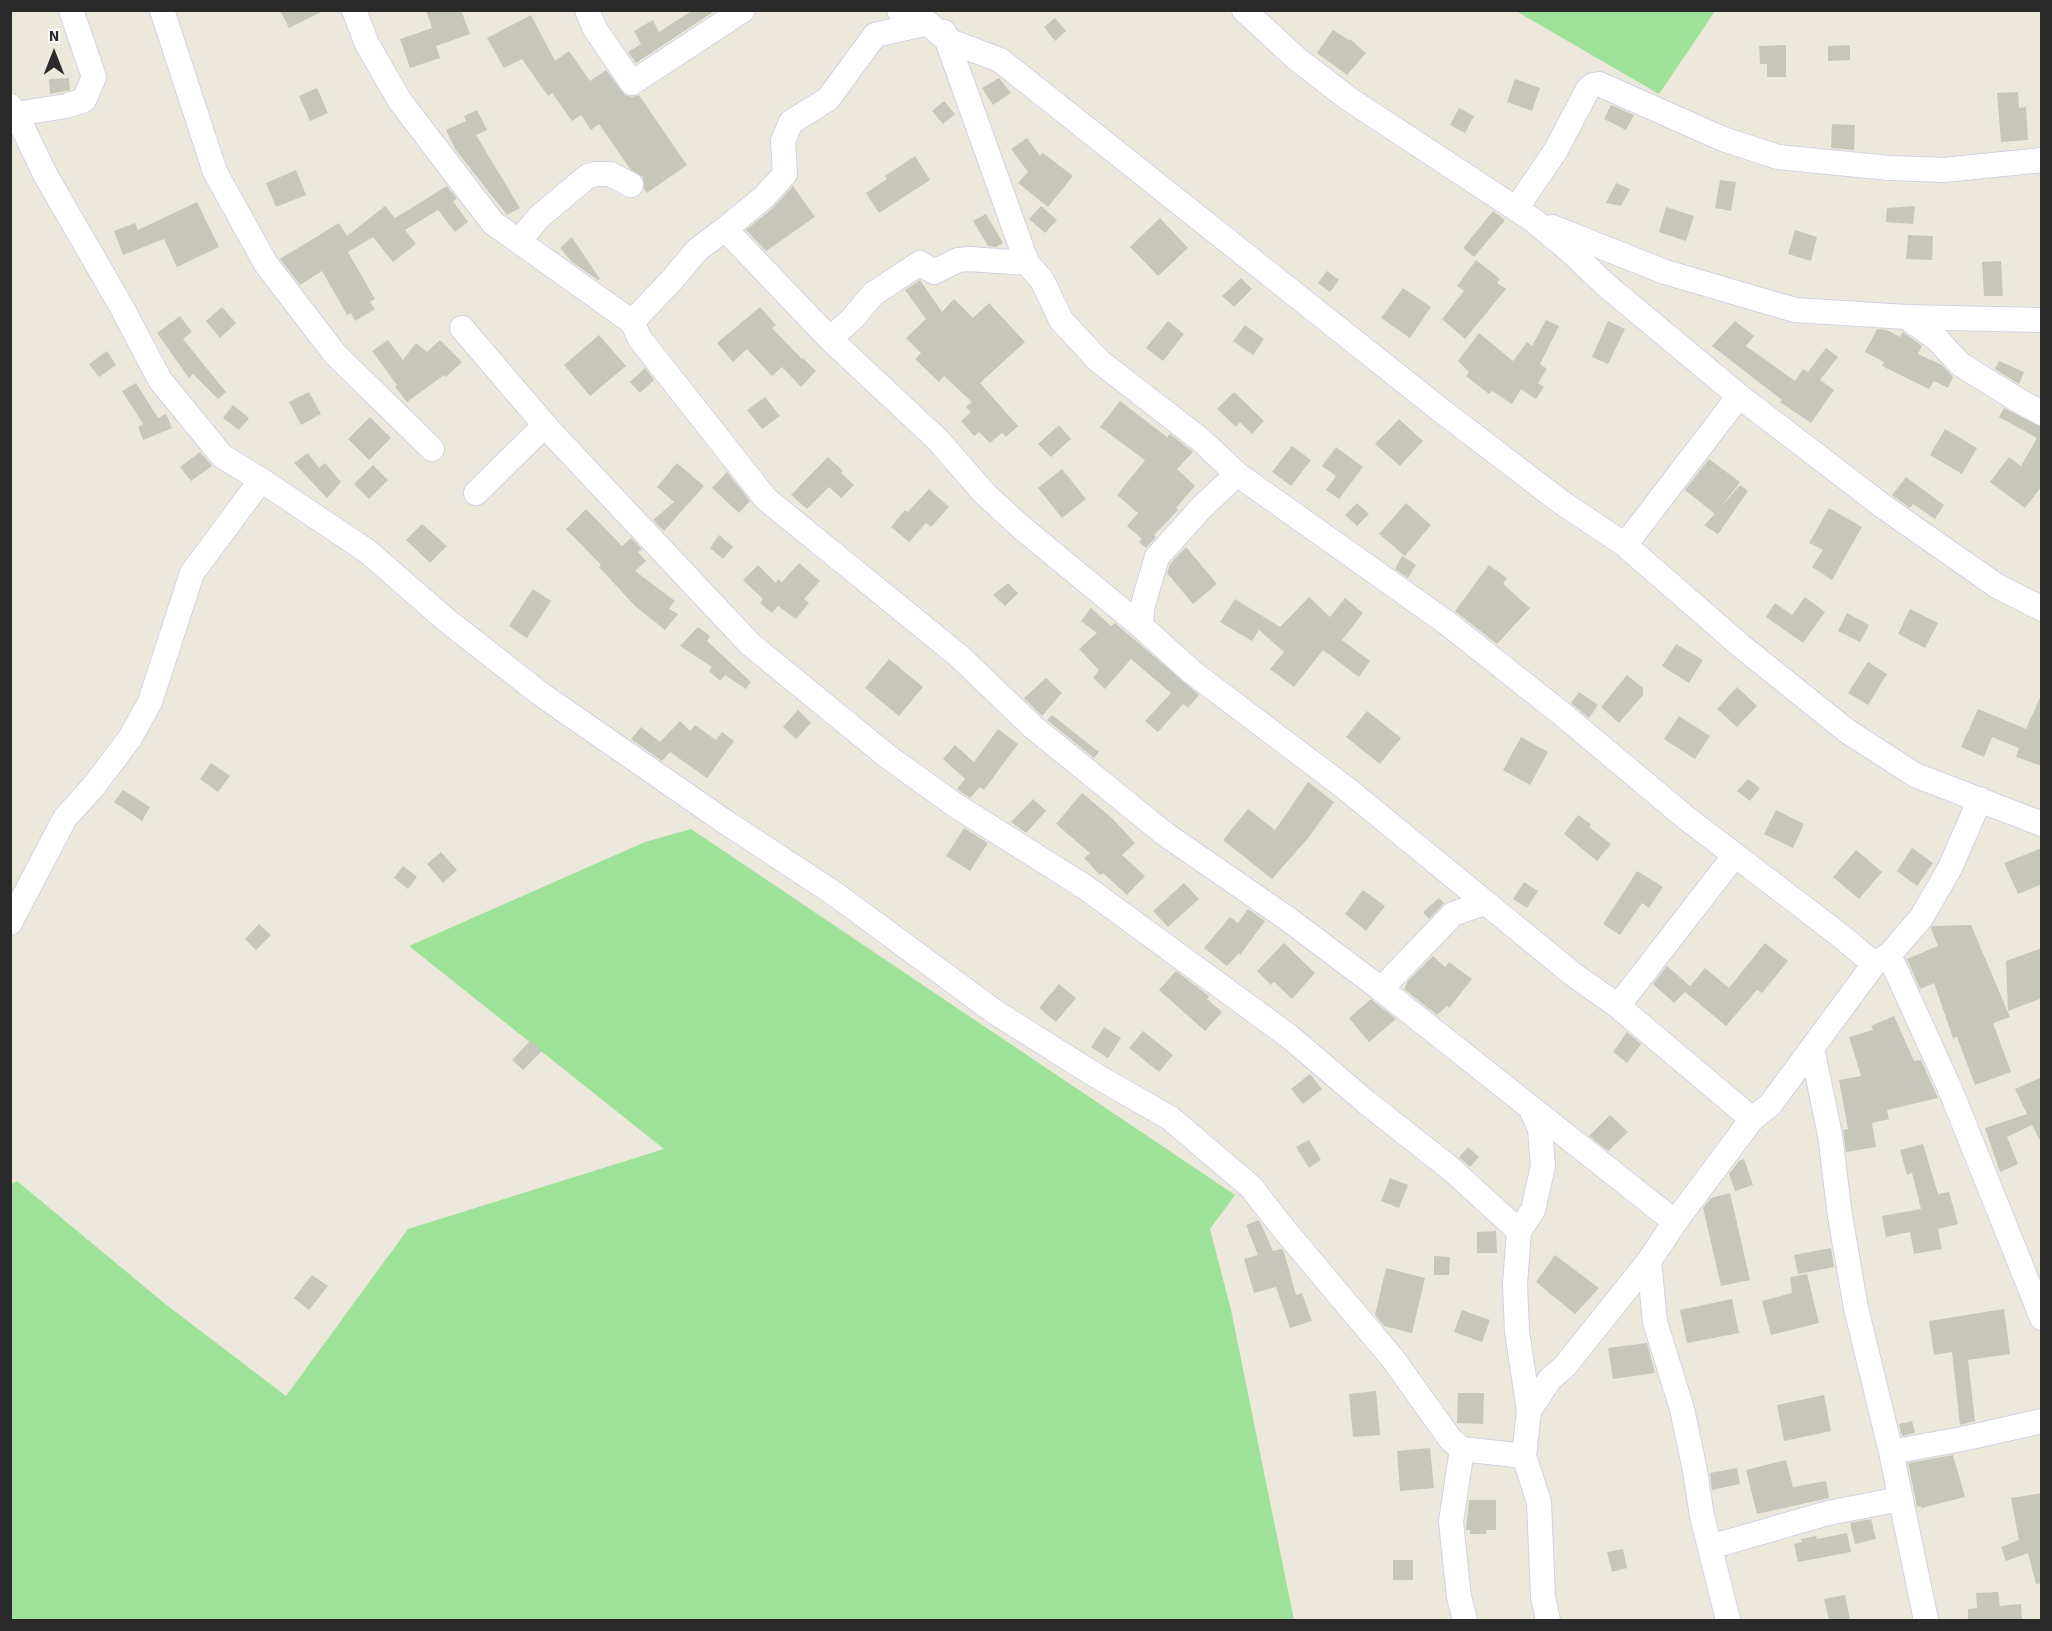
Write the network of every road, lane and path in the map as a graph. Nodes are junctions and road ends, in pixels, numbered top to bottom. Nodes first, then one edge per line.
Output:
1 (70, 10) edge
2 (162, 10) edge
3 (354, 10) edge
4 (586, 10) edge
5 (742, 10) edge
6 (899, 10) edge
7 (1244, 10) edge
8 (933, 17) edge
9 (946, 40) junction
10 (13, 110) edge
11 (2042, 160) edge
12 (631, 185) dead end
13 (1524, 215) junction
14 (725, 229) junction
15 (519, 241) junction
16 (1028, 263) junction
17 (1906, 317) junction
18 (2042, 320) edge
19 (632, 322) junction
20 (462, 328) dead end
21 (830, 339) junction
22 (1739, 396) junction
23 (2042, 413) edge
24 (544, 425) junction
25 (432, 449) dead end
26 (1237, 474) junction
27 (261, 480) junction
28 (476, 493) dead end
29 (1624, 545) junction
30 (2042, 609) edge
31 (1141, 626) junction
32 (1980, 799) junction
33 (2042, 824) edge
34 (1735, 855) junction
35 (1484, 903) junction
36 (10, 923) edge
37 (1882, 959) junction
38 (1382, 989) junction
39 (1618, 1006) junction
40 (1812, 1048) junction
41 (1529, 1106) junction
42 (1752, 1119) junction
43 (1675, 1222) junction
44 (1519, 1231) junction
45 (1649, 1261) junction
46 (2042, 1318) edge
47 (1529, 1411) junction
48 (2042, 1421) edge
49 (1462, 1449) junction
50 (1891, 1452) junction
51 (1524, 1456) junction
52 (1900, 1499) junction
53 (1710, 1547) junction
54 (1465, 1620) edge
55 (1548, 1620) edge
56 (1728, 1620) edge
57 (1926, 1620) edge

1 - 10 street
2 - 25 street
3 - 15 street
4 - 5 street
6 - 8 street
7 - 13 street
8 - 9 street
8 - 14 street
9 - 16 street
9 - 29 street
10 - 27 street
11 - 13 street
12 - 15 street
13 - 17 street
13 - 22 street
14 - 19 street
14 - 21 street
15 - 19 street
16 - 21 street
16 - 26 street
17 - 18 street
17 - 23 street
19 - 38 street
20 - 24 street
21 - 31 street
22 - 29 street
22 - 30 street
24 - 28 street
24 - 44 street
26 - 31 street
26 - 34 street
27 - 36 street
27 - 49 street
29 - 32 street
31 - 35 street
32 - 33 street
32 - 37 street
34 - 37 street
34 - 39 street
35 - 38 street
35 - 39 street
37 - 40 street
37 - 46 street
38 - 41 street
39 - 42 street
40 - 42 street
40 - 50 street
41 - 43 street
41 - 44 street
42 - 43 street
43 - 45 street
44 - 47 street
45 - 47 street
45 - 53 street
47 - 51 street
48 - 50 street
49 - 51 street
49 - 54 street
50 - 52 street
51 - 55 street
52 - 53 street
52 - 57 street
53 - 56 street

